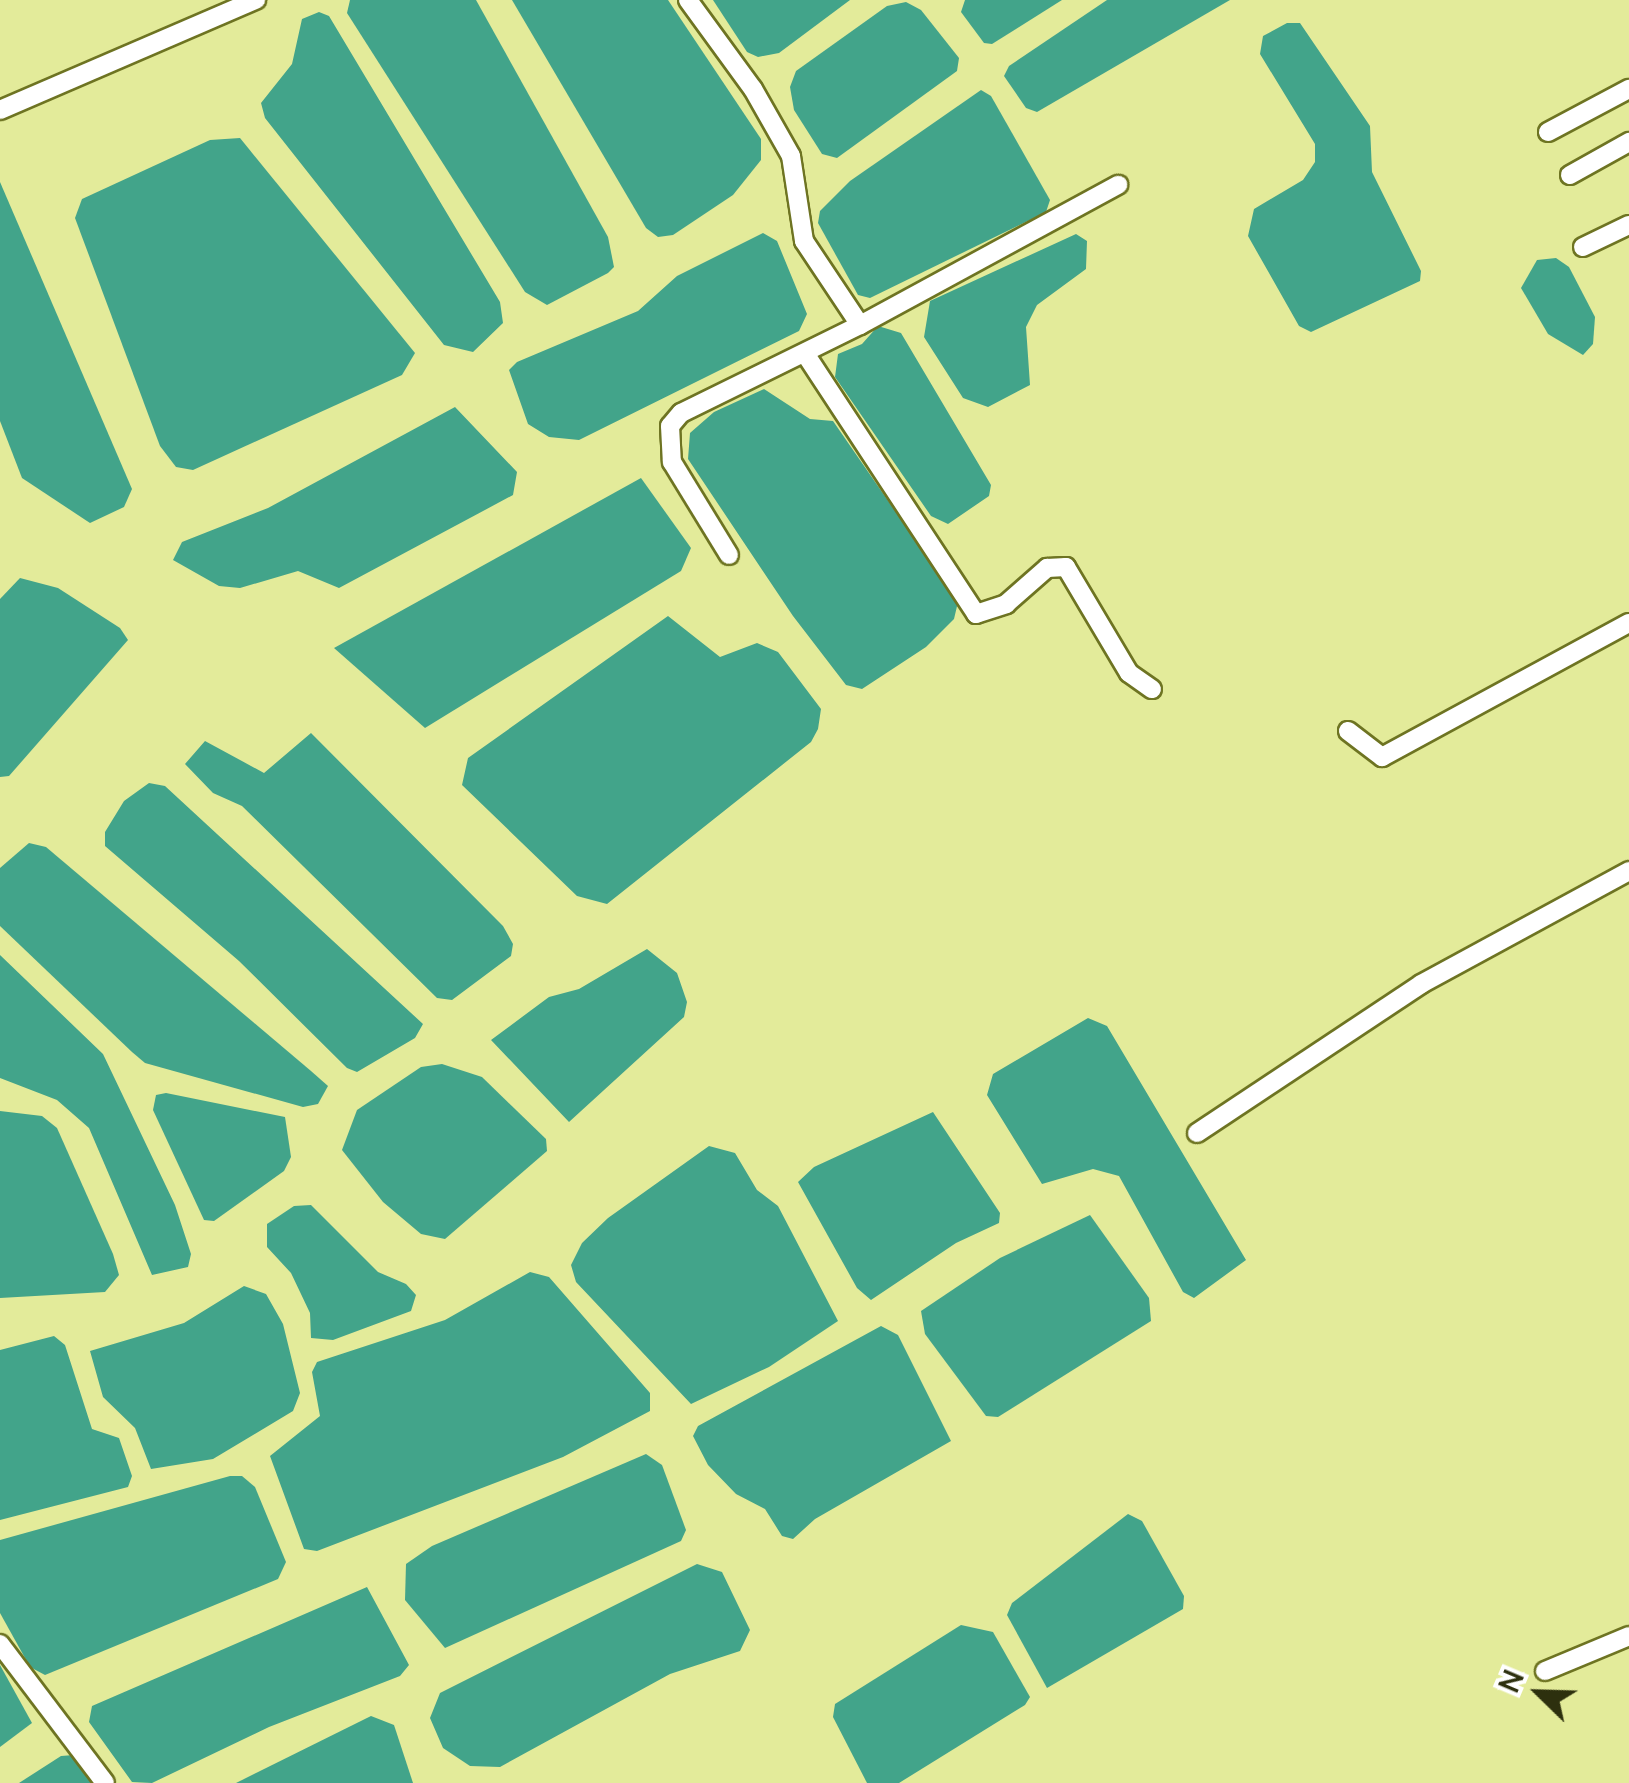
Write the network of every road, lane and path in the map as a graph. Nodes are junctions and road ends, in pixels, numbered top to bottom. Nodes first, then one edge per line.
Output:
1 (256, 0) edge
2 (688, 0) edge
3 (1629, 89) edge
4 (0, 110) edge
5 (1548, 132) dead end
6 (1629, 142) edge
7 (1570, 175) dead end
8 (1118, 186) dead end
9 (1629, 225) edge
10 (1583, 248) dead end
11 (860, 325) junction
12 (806, 355) junction
13 (729, 555) dead end
14 (1629, 623) edge
15 (1152, 689) dead end
16 (1348, 730) dead end
17 (1629, 871) edge
18 (1197, 1133) dead end
19 (1629, 1636) edge
20 (0, 1644) edge
21 (1545, 1671) dead end
22 (106, 1783) edge

1 - 4 street
2 - 11 street
3 - 5 street
6 - 7 street
8 - 11 street
9 - 10 street
11 - 12 street
12 - 13 street
12 - 15 street
14 - 16 street
17 - 18 street
19 - 21 street
20 - 22 street

